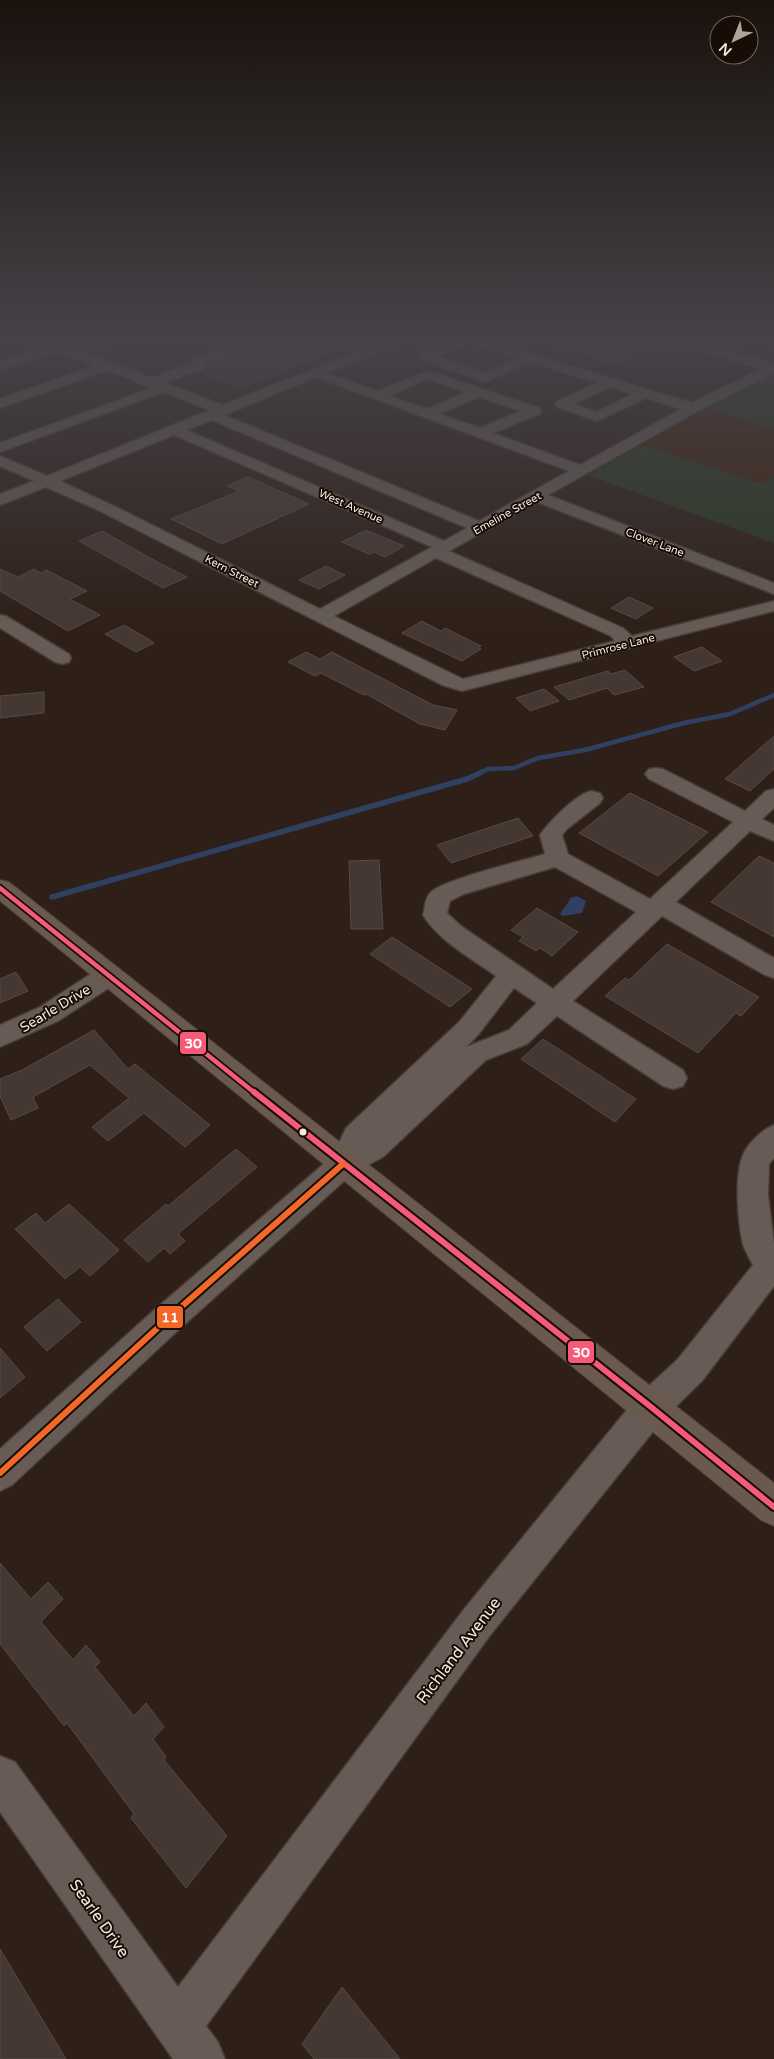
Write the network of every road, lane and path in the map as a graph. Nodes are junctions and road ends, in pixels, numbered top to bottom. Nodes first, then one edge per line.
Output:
1 (30, 436) edge
2 (159, 436) edge
3 (188, 436) edge
4 (270, 436) edge
5 (488, 436) edge
6 (644, 436) edge
7 (0, 448) edge
8 (0, 460) edge
9 (582, 471) junction
10 (46, 482) junction
11 (536, 496) junction
12 (0, 500) edge
13 (480, 527) junction
14 (441, 549) junction
15 (774, 589) edge
16 (774, 606) edge
17 (321, 616) junction
18 (0, 620) edge
19 (628, 643) junction
20 (62, 658) dead end
21 (462, 685) joint
22 (656, 774) dead end
23 (774, 796) edge
24 (592, 798) dead end
25 (747, 820) junction
26 (774, 834) edge
27 (558, 858) junction
28 (0, 888) edge
29 (656, 907) junction
30 (774, 969) edge
31 (511, 974) junction
32 (109, 975) junction
33 (556, 1002) junction
34 (0, 1038) edge
35 (453, 1060) junction
36 (673, 1078) dead end
37 (774, 1136) edge
38 (343, 1164) junction
39 (651, 1407) junction
40 (0, 1473) edge
41 (774, 1507) edge
42 (0, 1777) edge
43 (189, 2042) edge

1 - 7 street
2 - 10 street
3 - 14 street, West Avenue
4 - 13 street
5 - 9 street
6 - 9 street, Emeline Street
8 - 10 street, Kern Street
9 - 11 street, Emeline Street
10 - 12 street
10 - 17 street, Kern Street
11 - 13 street, Emeline Street
11 - 15 street, Clover Lane
13 - 14 street, Emeline Street
14 - 17 street, Emeline Street
14 - 19 street, West Avenue
16 - 19 street, Primrose Lane
17 - 21 street, Kern Street
18 - 20 street
19 - 21 street, Primrose Lane
22 - 25 street
23 - 25 street
24 - 27 street
25 - 26 street
25 - 29 street
27 - 29 street
27 - 31 street
28 - 32 main road
29 - 30 street
29 - 33 street
31 - 33 street
31 - 35 street
32 - 34 street, Searle Drive
32 - 38 main road
33 - 35 street
33 - 36 street
35 - 38 street
37 - 39 street, Richland Avenue
38 - 39 main road
38 - 40 street
39 - 41 main road
39 - 43 street, Richland Avenue
42 - 43 street, Searle Drive

